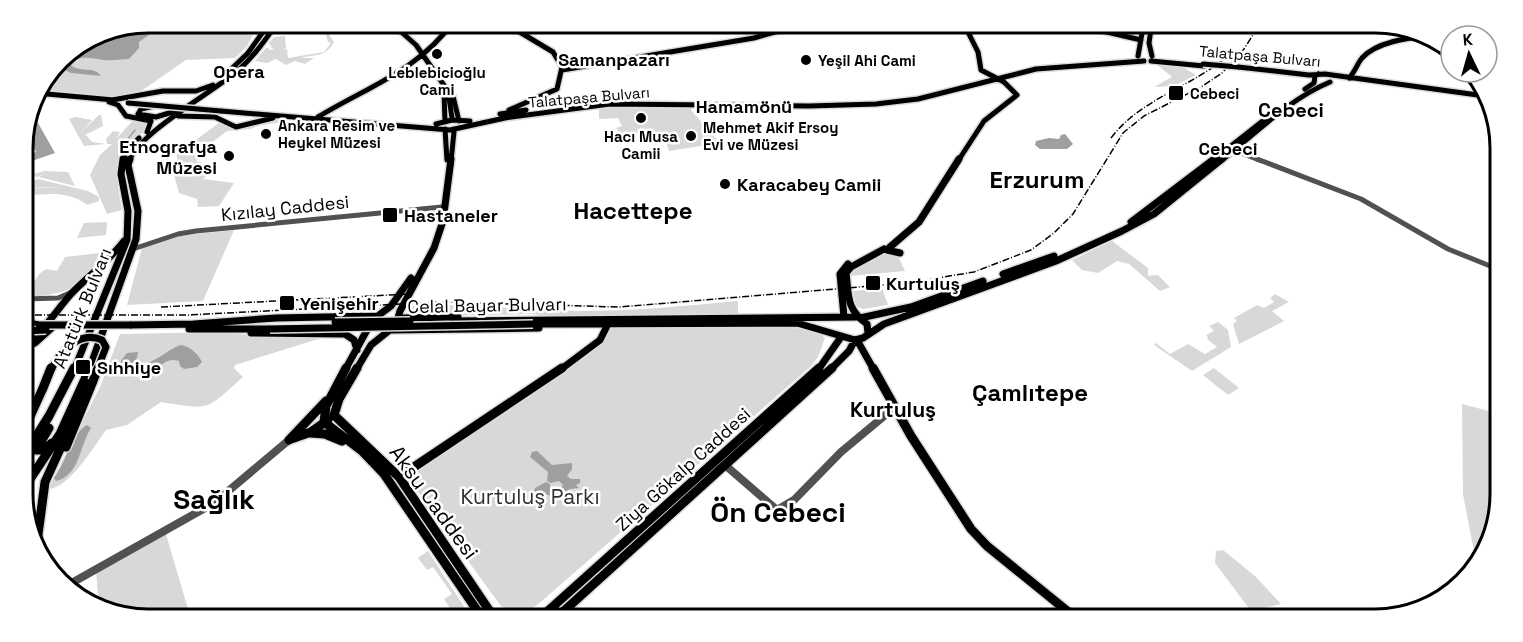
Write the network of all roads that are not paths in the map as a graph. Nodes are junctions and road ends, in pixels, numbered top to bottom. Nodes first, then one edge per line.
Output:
1 (265, 33) edge
2 (267, 33) edge
3 (402, 33) edge
4 (446, 33) edge
5 (522, 33) edge
6 (772, 33) edge
7 (965, 33) edge
8 (1110, 33) edge
9 (1142, 33) edge
10 (1150, 33) edge
11 (1140, 40) junction
12 (1413, 40) edge
13 (422, 56) junction
14 (1138, 56) junction
15 (1150, 59) junction
16 (420, 64) junction
17 (428, 65) junction
18 (409, 66) junction
19 (1357, 66) junction
20 (562, 67) junction
21 (1237, 69) junction
22 (1349, 77) junction
23 (993, 78) junction
24 (1332, 79) junction
25 (1315, 80) junction
26 (213, 85) junction
27 (446, 92) junction
28 (46, 95) edge
29 (207, 95) junction
30 (1478, 97) edge
31 (1478, 97) edge
32 (188, 100) junction
33 (110, 101) junction
34 (529, 101) junction
35 (157, 105) junction
36 (179, 110) junction
37 (222, 110) junction
38 (534, 110) junction
39 (515, 111) junction
40 (252, 114) junction
41 (503, 116) junction
42 (176, 117) junction
43 (281, 117) junction
44 (318, 117) junction
45 (452, 125) junction
46 (147, 132) junction
47 (1230, 149) junction
48 (450, 160) junction
49 (442, 207) junction
50 (128, 233) junction
51 (886, 247) junction
52 (133, 249) junction
53 (1490, 266) edge
54 (73, 291) junction
55 (33, 300) edge
56 (33, 301) edge
57 (404, 302) junction
58 (61, 307) junction
59 (377, 315) junction
60 (843, 317) junction
61 (397, 318) junction
62 (423, 318) junction
63 (859, 318) junction
64 (555, 321) junction
65 (194, 324) junction
66 (33, 325) edge
67 (52, 325) junction
68 (271, 326) junction
69 (607, 326) dead end
70 (128, 327) junction
71 (33, 329) edge
72 (229, 329) junction
73 (367, 330) junction
74 (387, 332) junction
75 (868, 333) junction
76 (840, 336) junction
77 (33, 338) edge
78 (856, 340) junction
79 (33, 344) edge
80 (357, 350) junction
81 (334, 390) junction
82 (76, 399) junction
83 (59, 401) junction
84 (895, 407) junction
85 (33, 410) edge
86 (334, 415) junction
87 (65, 422) junction
88 (324, 422) junction
89 (306, 434) junction
90 (33, 440) edge
91 (290, 440) junction
92 (354, 446) junction
93 (725, 465) junction
94 (47, 476) junction
95 (33, 477) edge
96 (399, 477) junction
97 (38, 529) edge
98 (74, 582) edge
99 (476, 609) edge
100 (488, 609) edge
101 (550, 609) edge
102 (566, 609) edge
103 (1065, 609) edge

1 - 26 main road, Atatürk Bulvarı
2 - 29 main road, Atatürk Bulvarı
3 - 13 main road
4 - 13 main road
5 - 20 main road
6 - 20 main road
7 - 23 main road
8 - 11 main road
9 - 11 main road
10 - 15 main road
11 - 14 main road
12 - 19 main road
13 - 16 main road
13 - 17 main road
13 - 18 main road
14 - 15 main road
14 - 23 main road, Talatpaşa Bulvarı
15 - 21 main road, Talatpaşa Bulvarı, bridge
15 - 23 main road, Talatpaşa Bulvarı
16 - 17 main road
16 - 18 main road
16 - 27 main road
17 - 27 main road
18 - 44 main road
19 - 22 main road
19 - 24 main road
20 - 34 main road
21 - 25 main road, Talatpaşa Bulvarı
21 - 25 main road, Talatpaşa Bulvarı
22 - 24 main road
22 - 30 main road
23 - 38 main road, Talatpaşa Bulvarı
23 - 41 main road, Talatpaşa Bulvarı
23 - 51 main road
24 - 25 main road, Talatpaşa Bulvarı
24 - 31 main road
24 - 47 main road
25 - 47 main road
26 - 32 main road, Atatürk Bulvarı
26 - 33 main road
27 - 45 main road
27 - 45 main road
28 - 33 main road, Talatpaşa Bulvarı
29 - 40 main road
29 - 42 main road, Atatürk Bulvarı
32 - 35 main road
32 - 36 main road, Atatürk Bulvarı
33 - 35 main road, Talatpaşa Bulvarı, bridge
33 - 46 main road
34 - 38 main road
34 - 39 main road
34 - 41 main road
35 - 36 main road
35 - 37 main road, Talatpaşa Bulvarı, bridge
36 - 46 main road, Atatürk Bulvarı
37 - 40 main road, Talatpaşa Bulvarı
37 - 44 main road, Talatpaşa Bulvarı
38 - 39 main road, Talatpaşa Bulvarı
39 - 41 main road
40 - 43 main road, Talatpaşa Bulvarı
41 - 45 main road, Talatpaşa Bulvarı
42 - 43 main road
42 - 52 main road, Atatürk Bulvarı
43 - 45 main road, Talatpaşa Bulvarı
44 - 45 main road, Talatpaşa Bulvarı
45 - 48 main road
46 - 50 main road, Atatürk Bulvarı
47 - 53 street
47 - 63 main road
47 - 75 main road
48 - 49 main road
48 - 57 main road
49 - 52 street, Kızılay Caddesi
49 - 59 main road
50 - 54 main road, Atatürk Bulvarı
50 - 83 main road, Atatürk Bulvarı
51 - 60 main road
51 - 63 main road
52 - 82 main road, Atatürk Bulvarı
54 - 55 street
54 - 58 main road, Atatürk Bulvarı
56 - 58 street
57 - 61 main road
57 - 62 main road
58 - 67 main road, Atatürk Bulvarı
59 - 61 main road
59 - 65 main road
59 - 73 main road
60 - 63 main road
60 - 64 main road, Celal Bayar Bulvarı
60 - 76 main road
61 - 62 main road
61 - 74 main road
62 - 64 main road
63 - 75 main road
64 - 68 main road, Celal Bayar Bulvarı, bridge
64 - 74 main road
64 - 76 main road, Celal Bayar Bulvarı
65 - 68 main road, Celal Bayar Bulvarı
65 - 70 main road, Celal Bayar Bulvarı
66 - 67 main road, Celal Bayar Bulvarı, bridge
67 - 70 main road, Celal Bayar Bulvarı
67 - 71 main road, Celal Bayar Bulvarı, bridge
67 - 77 main road
67 - 79 main road
68 - 72 main road, Celal Bayar Bulvarı
69 - 96 main road
70 - 72 main road, Celal Bayar Bulvarı
72 - 80 main road
73 - 74 main road
73 - 80 main road
74 - 86 main road
75 - 78 main road
76 - 78 main road
76 - 101 main road, Ziya Gökalp Caddesi
78 - 84 main road
78 - 93 main road, Ziya Gökalp Caddesi
80 - 81 main road
81 - 88 main road
81 - 91 main road
82 - 87 main road, Atatürk Bulvarı
82 - 94 main road
83 - 87 main road
83 - 90 main road, Atatürk Bulvarı
84 - 93 street
84 - 103 main road
85 - 94 main road, bridge
86 - 88 main road
86 - 96 main road, Aksu Caddesi
87 - 95 main road, Atatürk Bulvarı
88 - 89 main road
88 - 92 main road, Aksu Caddesi
89 - 91 main road
89 - 92 main road
91 - 98 street
92 - 99 main road, Aksu Caddesi
93 - 102 main road, Ziya Gökalp Caddesi
94 - 97 main road
96 - 100 main road, Aksu Caddesi

